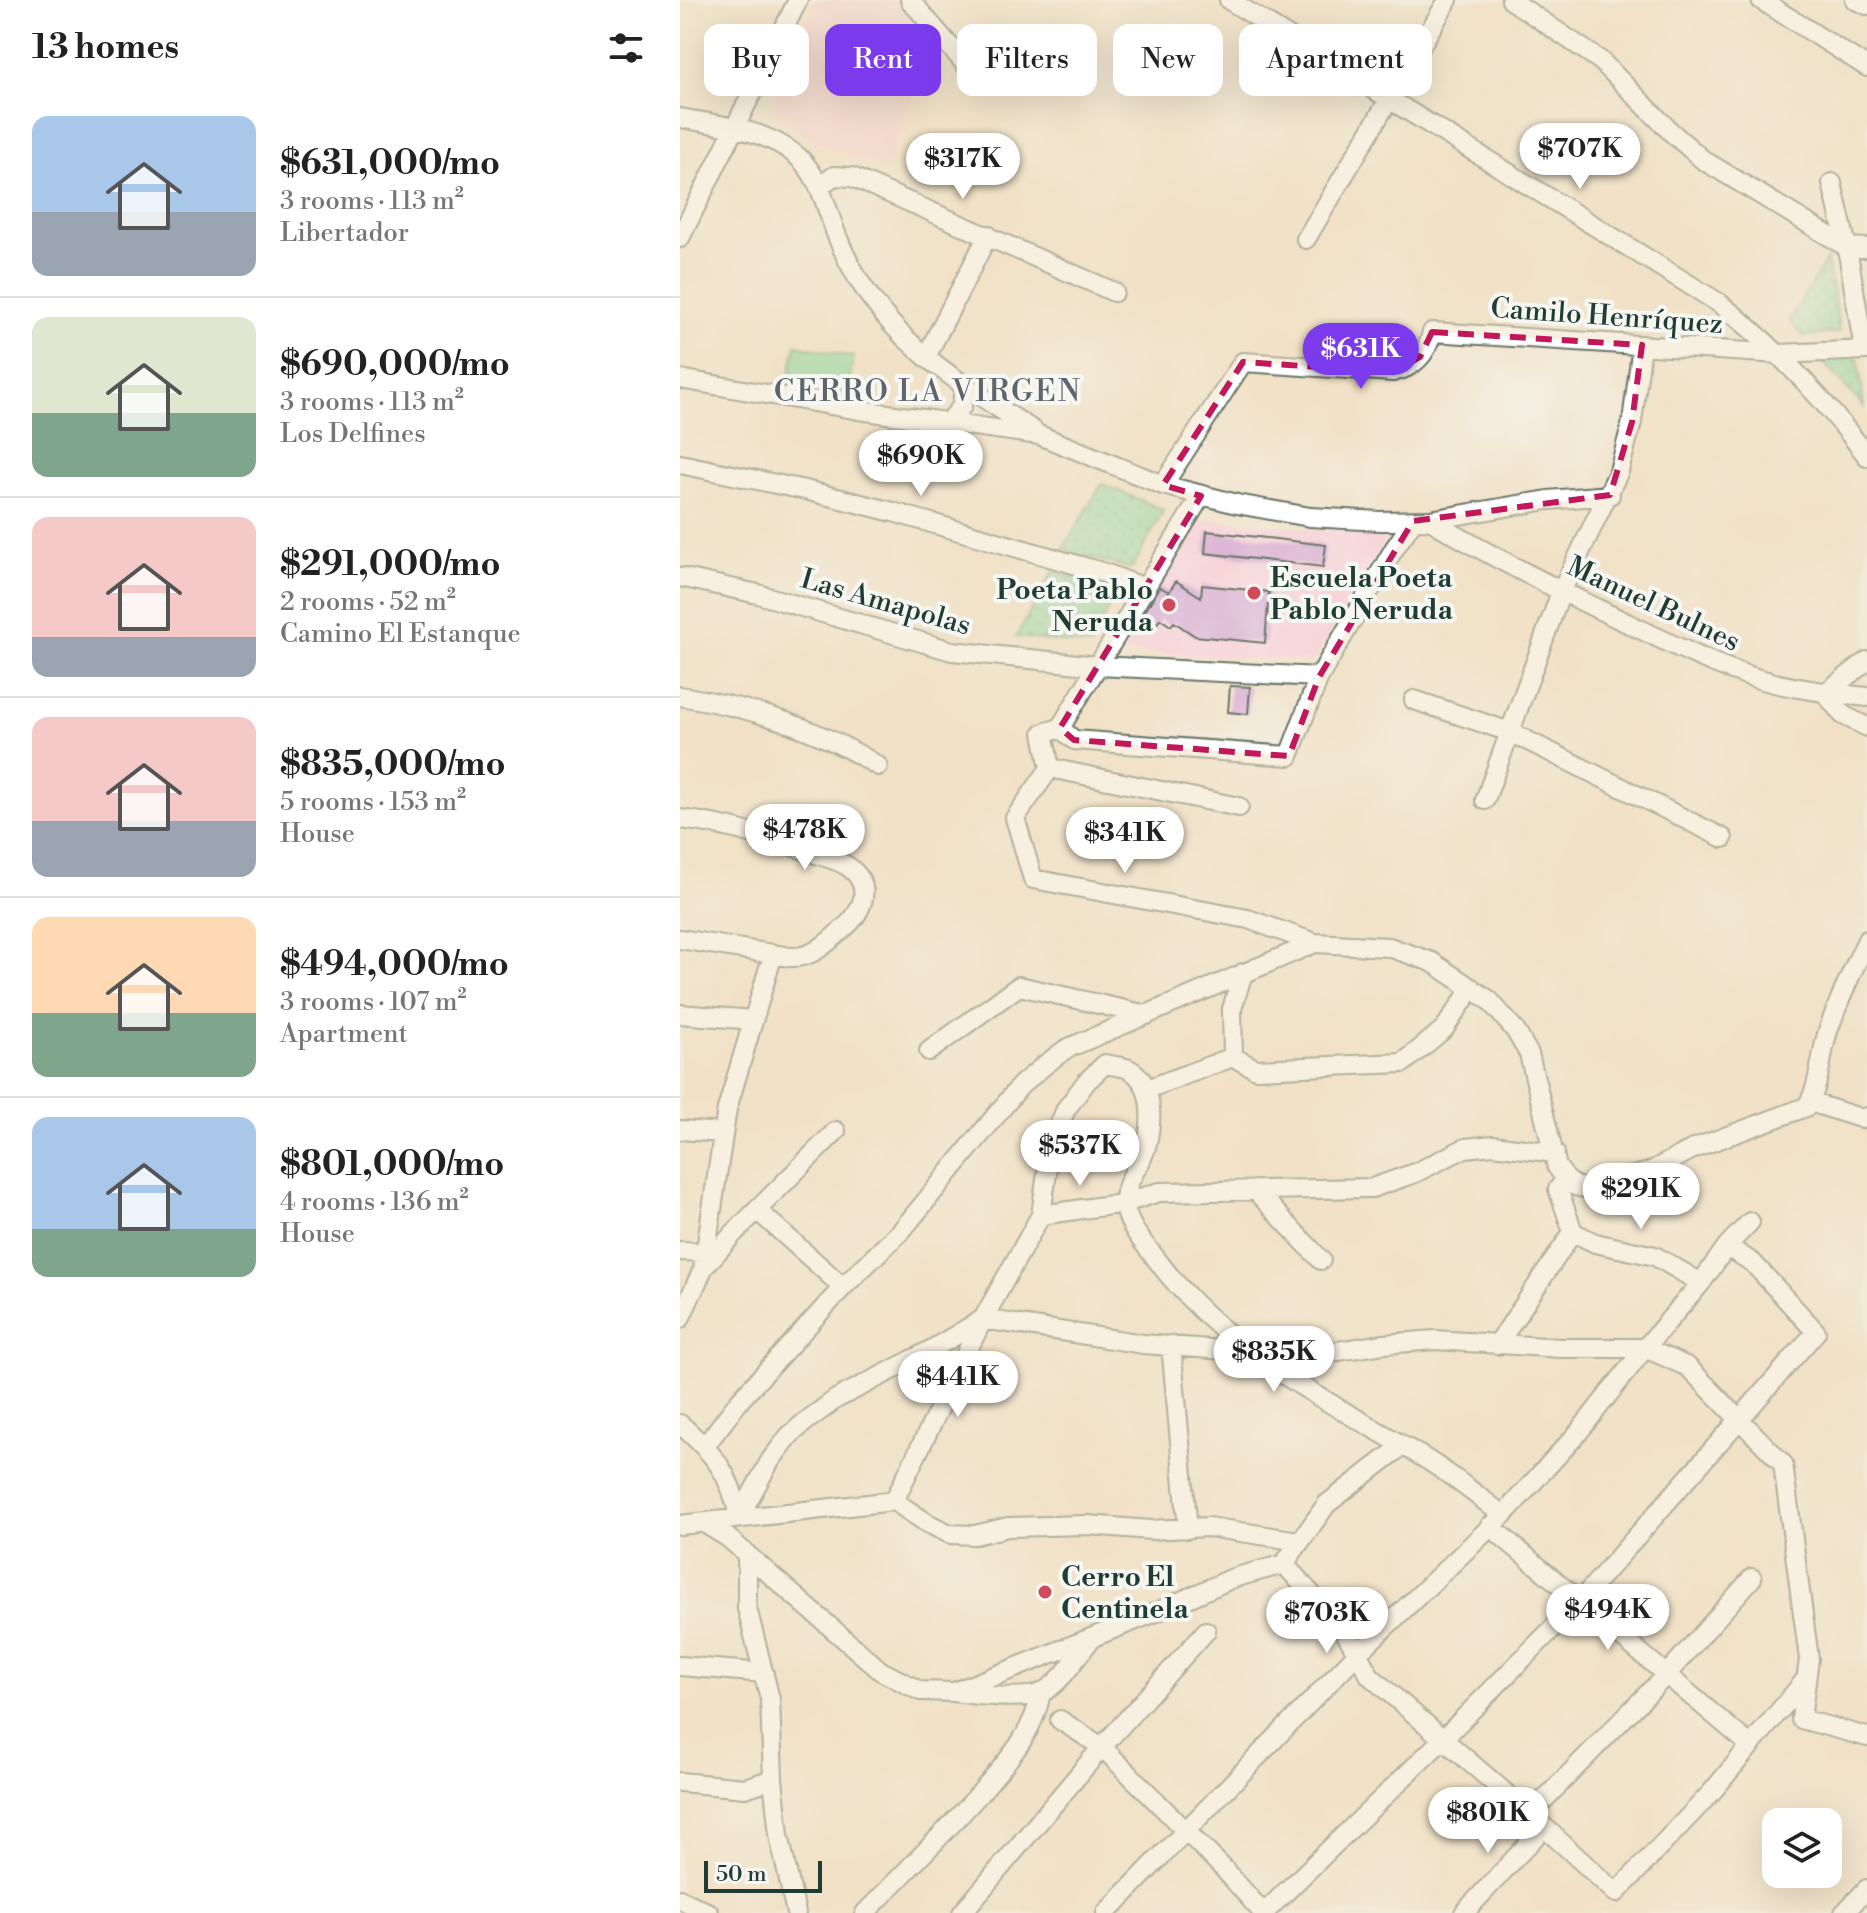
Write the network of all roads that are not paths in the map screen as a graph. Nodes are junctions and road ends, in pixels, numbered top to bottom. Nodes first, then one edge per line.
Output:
1 (798, 0) edge
2 (910, 0) edge
3 (1229, 0) edge
4 (1448, 0) edge
5 (1511, 0) edge
6 (1761, 0) edge
7 (1855, 0) edge
8 (1867, 5) edge
9 (957, 54) edge
10 (1867, 67) edge
11 (1389, 99) junction
12 (680, 118) edge
13 (736, 128) junction
14 (1832, 183) dead end
15 (819, 187) junction
16 (988, 235) junction
17 (680, 238) edge
18 (1306, 239) dead end
19 (1847, 247) junction
20 (1867, 248) edge
21 (1114, 292) dead end
22 (1642, 345) junction
23 (1866, 350) edge
24 (1780, 354) junction
25 (926, 357) junction
26 (680, 379) edge
27 (964, 385) junction
28 (949, 422) junction
29 (1039, 435) junction
30 (1867, 456) edge
31 (680, 464) edge
32 (1163, 485) junction
33 (1610, 495) junction
34 (1201, 496) junction
35 (1422, 521) junction
36 (680, 577) edge
37 (1145, 588) junction
38 (1561, 592) junction
39 (1867, 661) edge
40 (1098, 666) junction
41 (1319, 677) junction
42 (1825, 693) junction
43 (680, 696) edge
44 (1867, 697) edge
45 (1414, 700) dead end
46 (1867, 727) edge
47 (1060, 728) junction
48 (1510, 732) junction
49 (878, 766) dead end
50 (1050, 768) junction
51 (1485, 800) dead end
52 (1239, 807) dead end
53 (680, 819) edge
54 (1723, 838) dead end
55 (680, 939) edge
56 (1867, 940) edge
57 (1315, 943) junction
58 (773, 954) junction
59 (1243, 973) junction
60 (1472, 988) junction
61 (680, 1014) edge
62 (1147, 1015) junction
63 (753, 1020) junction
64 (929, 1051) dead end
65 (1233, 1057) junction
66 (1147, 1089) junction
67 (1810, 1102) junction
68 (1867, 1117) edge
69 (680, 1130) edge
70 (836, 1131) dead end
71 (723, 1133) junction
72 (1555, 1153) junction
73 (1566, 1179) junction
74 (1255, 1190) junction
75 (1125, 1203) junction
76 (757, 1210) junction
77 (1041, 1215) junction
78 (1750, 1222) dead end
79 (1573, 1232) junction
80 (1727, 1246) junction
81 (680, 1251) edge
82 (1321, 1260) dead end
83 (704, 1261) junction
84 (1701, 1283) junction
85 (843, 1287) junction
86 (680, 1319) edge
87 (983, 1319) junction
88 (1171, 1345) junction
89 (1497, 1345) junction
90 (1645, 1348) junction
91 (1250, 1352) junction
92 (1738, 1419) junction
93 (680, 1424) edge
94 (705, 1446) junction
95 (1402, 1446) junction
96 (894, 1501) junction
97 (739, 1517) junction
98 (1497, 1521) junction
99 (704, 1523) junction
100 (680, 1525) edge
101 (1188, 1529) junction
102 (1299, 1541) junction
103 (747, 1554) junction
104 (1284, 1564) junction
105 (1752, 1578) dead end
106 (1580, 1601) junction
107 (1206, 1631) dead end
108 (1092, 1638) junction
109 (1356, 1655) junction
110 (680, 1666) edge
111 (764, 1673) junction
112 (1667, 1674) junction
113 (1808, 1677) junction
114 (954, 1692) junction
115 (1041, 1693) junction
116 (1060, 1720) dead end
117 (1867, 1737) edge
118 (1443, 1739) junction
119 (1751, 1746) junction
120 (1102, 1747) junction
121 (773, 1779) junction
122 (680, 1782) edge
123 (1537, 1820) junction
124 (1184, 1830) junction
125 (1867, 1889) edge
126 (680, 1899) edge
127 (709, 1913) edge
128 (796, 1913) edge
129 (865, 1913) edge
130 (962, 1913) edge
131 (1106, 1913) edge
132 (1264, 1913) edge
133 (1464, 1913) edge
134 (1844, 1913) edge

1 - 13 street
2 - 9 street
3 - 11 street
4 - 11 street
5 - 19 street
6 - 10 street
7 - 8 street
11 - 18 street
11 - 24 street
12 - 13 street
13 - 15 street
13 - 17 street
14 - 19 street
15 - 16 street
15 - 25 street
16 - 21 street
16 - 25 street
19 - 20 street
19 - 23 street
22 - 24 street, Camilo Henríquez
22 - 32 street, Camilo Henríquez
22 - 33 street
23 - 24 street, Camilo Henríquez
24 - 30 street
25 - 27 street
26 - 28 street, Manuel Bulnes
27 - 28 street
27 - 29 street
28 - 29 street, Manuel Bulnes
29 - 32 street, Manuel Bulnes
31 - 37 street
32 - 34 street, Manuel Bulnes
33 - 35 street, Manuel Bulnes
33 - 38 street
34 - 35 street, Manuel Bulnes
34 - 37 street
35 - 38 street, Manuel Bulnes
35 - 41 street
36 - 40 street, Las Amapolas
37 - 40 street
38 - 42 street, Manuel Bulnes
38 - 48 street
39 - 42 street
40 - 41 street, Las Amapolas
40 - 47 street
41 - 47 street
42 - 44 street, Manuel Bulnes
42 - 46 street
43 - 49 street
45 - 48 street
47 - 50 street
48 - 51 street
48 - 54 street
50 - 52 street
50 - 57 street
53 - 58 street
55 - 58 street
56 - 67 street
57 - 59 street
57 - 60 street
58 - 63 street
59 - 62 street
59 - 65 street
60 - 65 street
60 - 72 street
61 - 63 street
62 - 64 street
62 - 85 street
63 - 71 street
65 - 66 street
66 - 75 street
66 - 77 street
67 - 68 street
67 - 73 street
69 - 71 street
70 - 76 street
71 - 83 street
72 - 73 street
72 - 74 street
73 - 79 street
74 - 75 street
74 - 82 street
75 - 77 street
75 - 91 street
76 - 83 street
76 - 85 street
77 - 87 street
78 - 80 street
79 - 84 street
79 - 89 street
80 - 84 street
80 - 92 street
81 - 83 street
83 - 86 street
84 - 90 street
85 - 94 street
87 - 88 street
87 - 96 street
87 - 97 street
88 - 91 street
88 - 101 street
89 - 90 street
89 - 91 street
90 - 92 street
90 - 98 street
91 - 95 street
92 - 106 street
92 - 113 street
93 - 94 street
94 - 97 street
95 - 98 street
95 - 102 street
96 - 97 street
96 - 101 street
97 - 99 street
98 - 106 street
98 - 109 street
99 - 100 street
99 - 103 street
101 - 102 street
102 - 104 street
103 - 111 street
103 - 114 street
104 - 108 street
104 - 109 street
105 - 112 street
106 - 112 street
106 - 118 street
107 - 120 street
108 - 114 street
108 - 115 street
109 - 118 street
109 - 124 street
110 - 111 street
111 - 121 street
112 - 119 street
112 - 123 street
113 - 117 street
113 - 119 street
114 - 115 street
115 - 129 street
116 - 120 street
118 - 123 street
118 - 132 street
119 - 123 street
120 - 124 street
120 - 130 street
121 - 122 street
121 - 128 street
123 - 133 street
124 - 131 street
124 - 132 street
125 - 134 street
126 - 127 street

